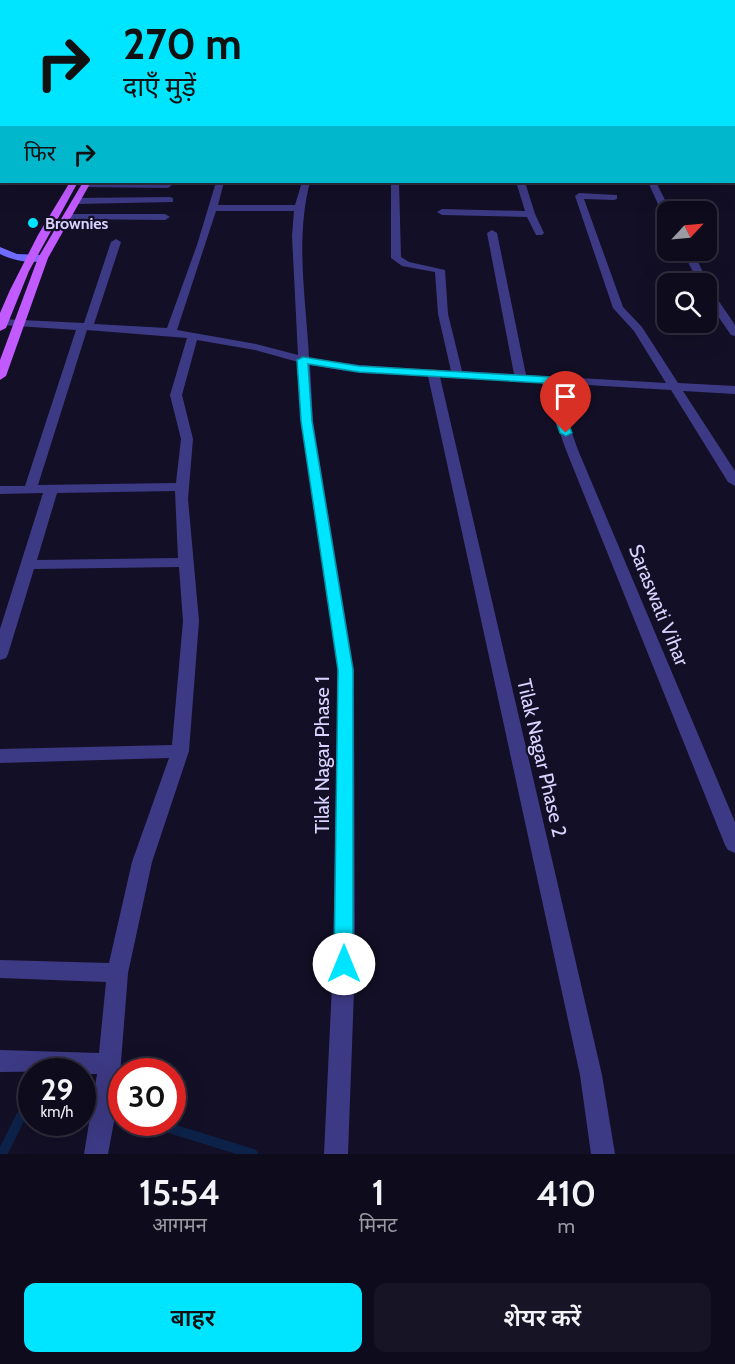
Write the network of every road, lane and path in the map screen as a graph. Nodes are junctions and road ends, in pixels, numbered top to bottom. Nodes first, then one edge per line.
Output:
1 (73, 183) edge
2 (86, 183) edge
3 (138, 183) edge
4 (220, 183) edge
5 (306, 183) edge
6 (395, 183) edge
7 (521, 183) edge
8 (652, 183) edge
9 (168, 185) dead end
10 (614, 197) dead end
11 (130, 200) junction
12 (170, 200) dead end
13 (76, 201) junction
14 (661, 201) edge
15 (212, 208) junction
16 (299, 208) junction
17 (442, 212) dead end
18 (530, 214) junction
19 (165, 216) dead end
20 (53, 217) junction
21 (67, 217) junction
22 (124, 217) junction
23 (492, 233) dead end
24 (539, 234) dead end
25 (116, 242) dead end
26 (0, 250) edge
27 (30, 258) junction
28 (43, 258) junction
29 (5, 300) edge
30 (717, 306) edge
31 (19, 322) junction
32 (1, 325) edge
33 (85, 326) junction
34 (171, 332) junction
35 (735, 333) edge
36 (193, 335) junction
37 (303, 360) junction
38 (433, 372) junction
39 (457, 374) junction
40 (0, 376) edge
41 (521, 379) junction
42 (547, 380) junction
43 (673, 385) junction
44 (735, 390) edge
45 (735, 482) edge
46 (182, 487) junction
47 (0, 490) edge
48 (30, 490) junction
49 (51, 490) junction
50 (186, 562) junction
51 (28, 565) junction
52 (0, 652) edge
53 (180, 751) junction
54 (0, 756) edge
55 (735, 845) edge
56 (0, 969) edge
57 (117, 973) junction
58 (110, 1058) edge
59 (0, 1061) edge
60 (108, 1064) edge
61 (108, 1076) edge
62 (98, 1144) edge
63 (336, 1154) edge
64 (603, 1154) edge

1 - 20 main road
2 - 3 street
2 - 13 main road
3 - 9 street
3 - 11 street
4 - 15 street
5 - 16 street, Tilak Nagar Phase 1
6 - 39 street
7 - 18 street
8 - 14 street
10 - 43 street
11 - 12 street
11 - 13 street
11 - 22 street
13 - 21 main road
15 - 16 street
15 - 34 street
16 - 37 street, Tilak Nagar Phase 1
17 - 18 street
18 - 24 street
19 - 22 street
20 - 21 main road
20 - 27 main road
21 - 22 street
21 - 28 main road
23 - 41 street
25 - 33 street
26 - 27 main road
27 - 28 main road
27 - 29 main road
28 - 31 main road
29 - 32 main road
30 - 35 street
31 - 32 street
31 - 33 street
31 - 40 main road
33 - 34 street
33 - 48 street
34 - 36 street
36 - 37 street
36 - 46 street
37 - 38 street
37 - 63 street, Tilak Nagar Phase 1
38 - 39 street
38 - 64 street, Tilak Nagar Phase 2
39 - 41 street
41 - 42 street
42 - 43 street
42 - 55 street, Saraswati Vihar
43 - 44 street
43 - 45 street
46 - 49 street
46 - 50 street
47 - 48 street
48 - 49 street
49 - 51 street
50 - 51 street
50 - 53 street
51 - 52 street
53 - 54 street
53 - 57 street
56 - 57 street
57 - 58 street
59 - 60 street
61 - 62 street

